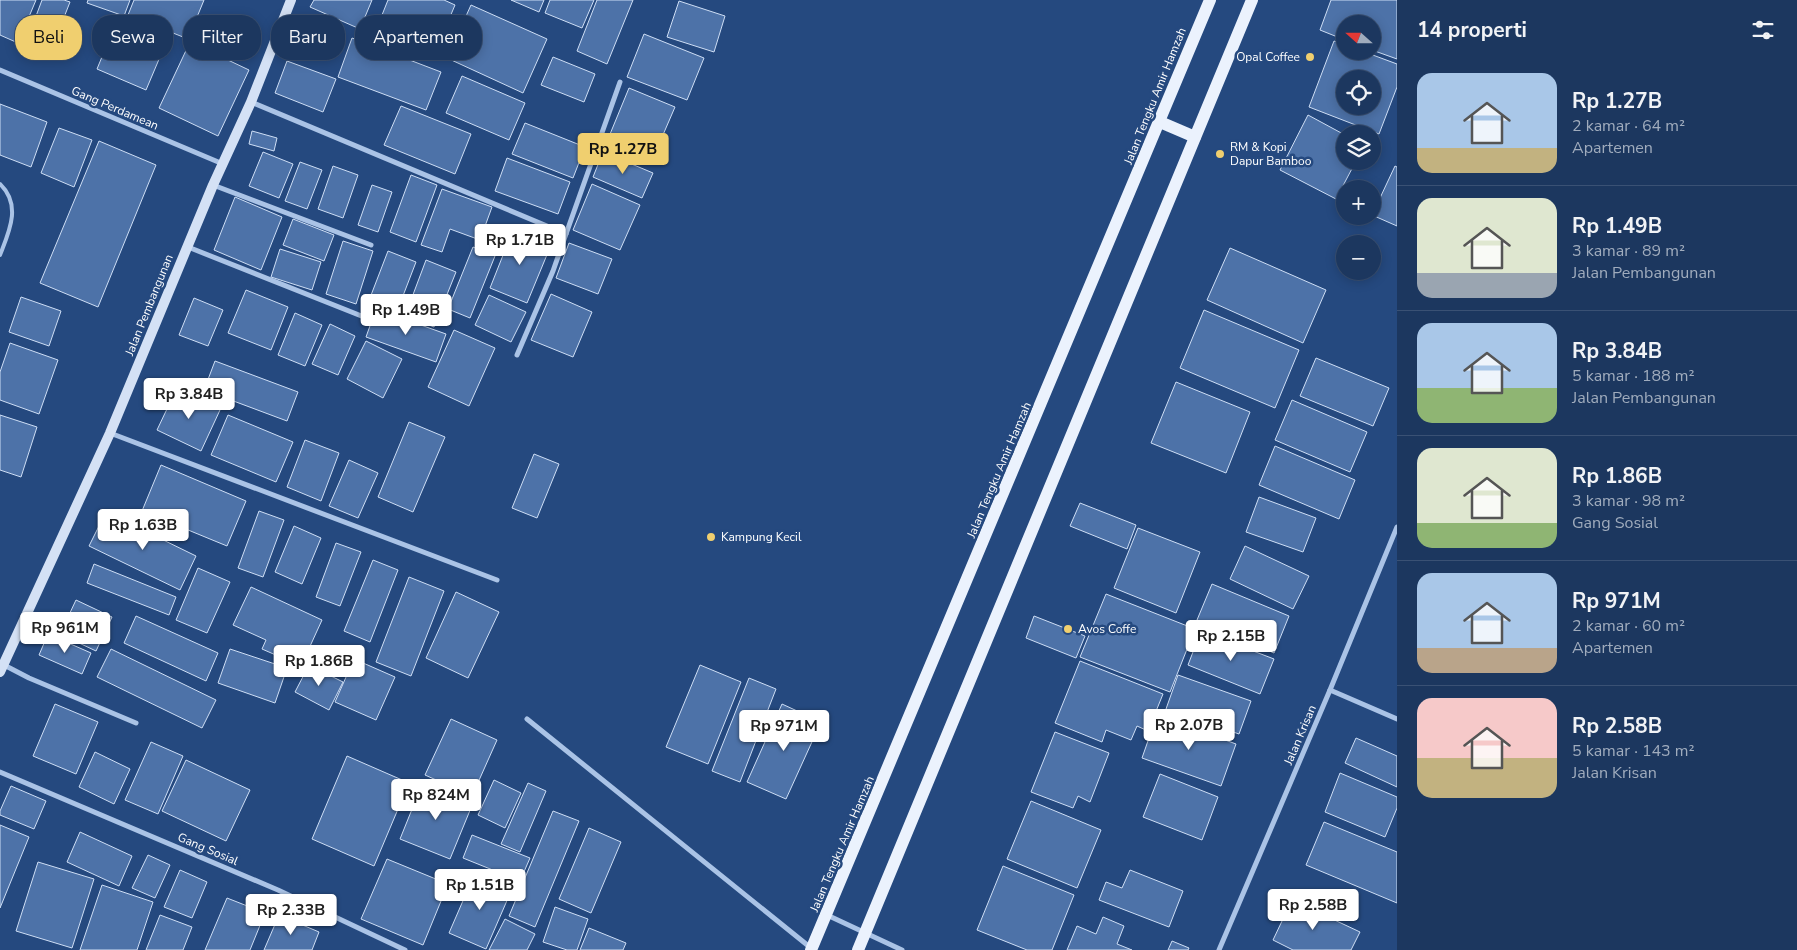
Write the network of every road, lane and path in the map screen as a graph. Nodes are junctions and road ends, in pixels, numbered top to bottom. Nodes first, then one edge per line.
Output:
1 (291, 0) edge
2 (1210, 0) edge
3 (1252, 0) edge
4 (0, 70) edge
5 (620, 82) dead end
6 (251, 102) junction
7 (1160, 122) junction
8 (1195, 137) junction
9 (223, 164) junction
10 (0, 184) edge
11 (213, 185) junction
12 (566, 234) junction
13 (371, 245) dead end
14 (187, 247) junction
15 (0, 255) edge
16 (364, 317) dead end
17 (517, 355) dead end
18 (110, 434) junction
19 (1397, 527) edge
20 (497, 580) dead end
21 (2, 668) edge
22 (1330, 690) junction
23 (527, 719) dead end
24 (1397, 719) edge
25 (136, 723) dead end
26 (0, 772) edge
27 (827, 915) junction
28 (865, 933) junction
29 (812, 949) edge
30 (405, 950) edge
31 (858, 950) edge
32 (902, 950) edge
33 (1219, 950) edge

1 - 6 street, Jalan Pembangunan
2 - 7 main road, Jalan Tengku Amir Hamzah
3 - 8 main road
4 - 9 street, Gang Perdamean
5 - 12 street
6 - 9 street, Jalan Pembangunan
6 - 12 street
7 - 8 main road
7 - 27 main road, Jalan Tengku Amir Hamzah
8 - 28 main road
9 - 11 street, Jalan Pembangunan
10 - 15 lane
11 - 13 street
11 - 14 street, Jalan Pembangunan
12 - 17 street
14 - 16 street
14 - 18 street, Jalan Pembangunan
18 - 20 street
18 - 21 street, Jalan Pembangunan
19 - 22 street, Jalan Krisan
21 - 25 street
22 - 24 street
22 - 33 street, Jalan Krisan
23 - 29 street
26 - 30 street, Gang Sosial
27 - 28 street
27 - 29 main road, Jalan Tengku Amir Hamzah
28 - 31 main road
28 - 32 street

